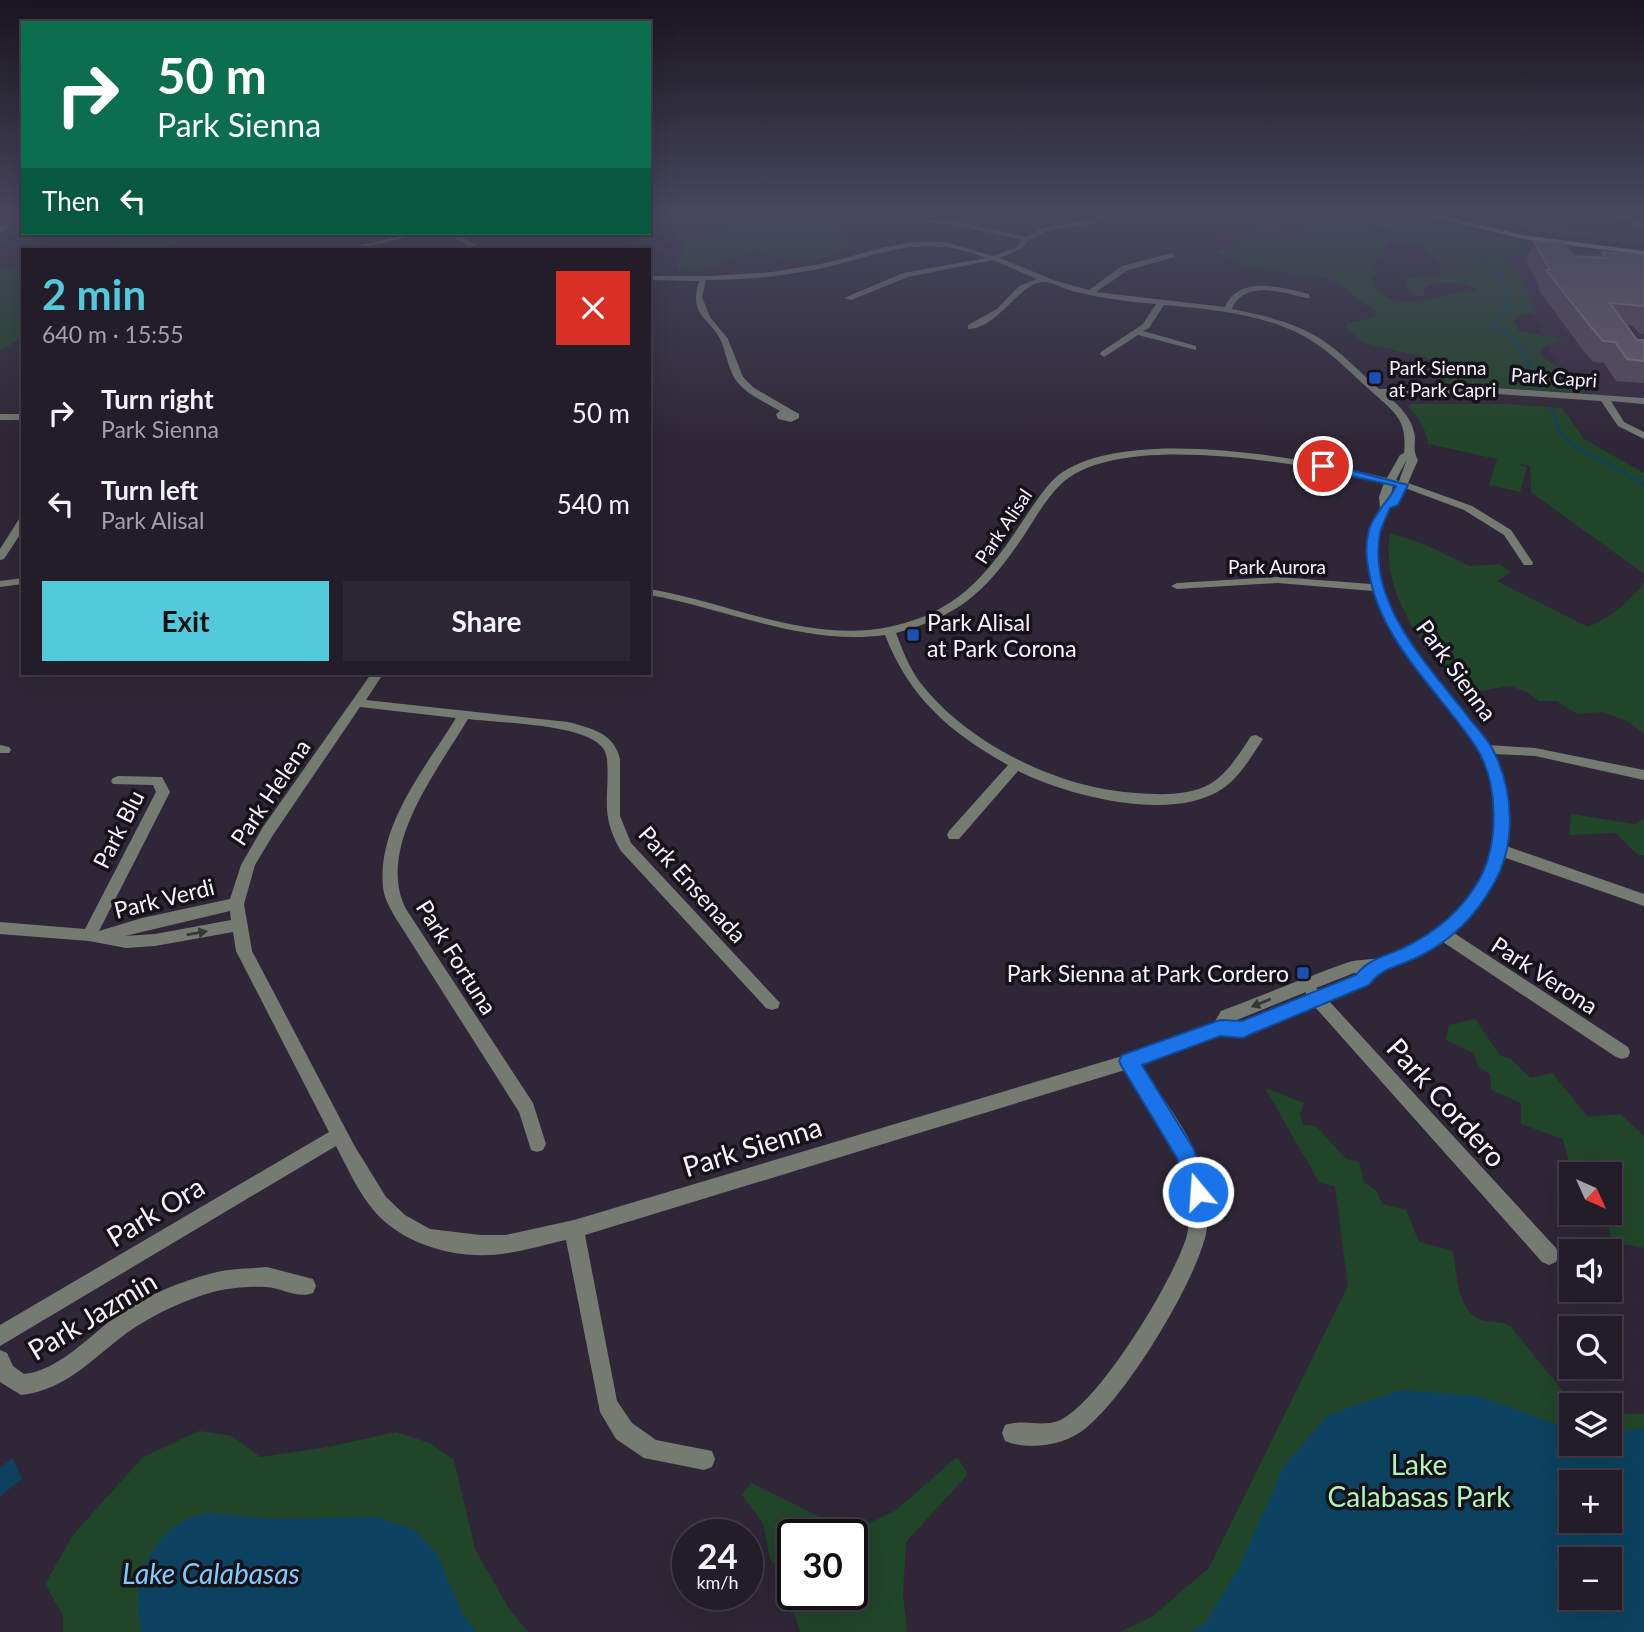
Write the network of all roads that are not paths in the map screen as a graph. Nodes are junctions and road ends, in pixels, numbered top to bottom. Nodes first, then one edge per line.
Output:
1 (700, 291) edge
2 (866, 291) edge
3 (1018, 291) edge
4 (1084, 291) edge
5 (1093, 291) edge
6 (1247, 291) edge
7 (1289, 291) edge
8 (1090, 293) junction
9 (1306, 296) dead end
10 (849, 298) dead end
11 (1161, 303) junction
12 (1227, 312) junction
13 (971, 327) dead end
14 (1136, 332) junction
15 (1193, 348) dead end
16 (1104, 354) dead end
17 (1381, 396) junction
18 (1644, 401) edge
19 (1606, 402) junction
20 (1644, 408) edge
21 (786, 411) dead end
22 (0, 417) edge
23 (21, 417) edge
24 (1644, 436) edge
25 (1397, 483) junction
26 (21, 524) edge
27 (0, 557) edge
28 (1528, 563) dead end
29 (21, 581) edge
30 (0, 584) edge
31 (1177, 586) dead end
32 (1377, 588) junction
33 (651, 592) edge
34 (888, 631) junction
35 (376, 675) edge
36 (358, 703) junction
37 (464, 715) junction
38 (1256, 739) dead end
39 (1485, 748) junction
40 (1015, 766) junction
41 (1644, 775) edge
42 (118, 781) dead end
43 (954, 835) dead end
44 (1500, 850) junction
45 (1644, 900) edge
46 (236, 904) junction
47 (238, 925) junction
48 (0, 928) edge
49 (1443, 934) junction
50 (96, 936) junction
51 (1371, 968) junction
52 (1305, 985) junction
53 (1318, 1000) junction
54 (772, 1003) dead end
55 (1220, 1028) junction
56 (1622, 1052) dead end
57 (1129, 1061) junction
58 (340, 1135) junction
59 (537, 1144) dead end
60 (574, 1229) junction
61 (1549, 1255) dead end
62 (306, 1286) dead end
63 (0, 1336) edge
64 (0, 1360) edge
65 (1013, 1433) dead end
66 (704, 1459) dead end

1 - 21 street
2 - 10 street
3 - 13 street
4 - 8 street, Park Sienna
5 - 8 street
6 - 12 street
7 - 9 street
8 - 11 street, Park Sienna
11 - 12 street, Park Sienna
11 - 14 street
12 - 17 street, Park Sienna
14 - 15 street
14 - 16 street
17 - 19 street, Park Capri
17 - 25 street, Park Sienna
18 - 19 street, Park Capri
19 - 20 street, Park Capri
19 - 24 street
22 - 23 street
25 - 28 street, Park Alisal
25 - 32 street, Park Sienna
25 - 34 street, Park Alisal
26 - 27 street
29 - 30 street
31 - 32 street, Park Aurora
32 - 39 street, Park Sienna
33 - 34 street, Park Alisal
34 - 40 street
35 - 36 street, Park Helena
36 - 37 street, Park Ensenada
36 - 46 street, Park Helena
37 - 54 street, Park Ensenada
37 - 59 street, Park Fortuna
38 - 40 street
39 - 41 street
39 - 44 street, Park Sienna
40 - 43 street
42 - 50 street, Park Blu
44 - 45 street
44 - 49 street, Park Sienna
46 - 47 street, Park Helena
46 - 50 street, Park Verdi
50 -> 47 street, Park Verdi
47 - 58 street, Park Helena
48 - 50 street, Park Verdi
49 - 51 street, Park Sienna
49 - 56 street, Park Verona
51 - 52 street, Park Sienna
51 - 53 street, Park Sienna
52 - 53 street, Park Cordero
52 -> 55 street, Park Sienna
53 - 55 street, Park Sienna
53 - 61 street, Park Cordero
55 - 57 street, Park Sienna
57 - 60 street, Park Sienna
57 - 65 street
58 - 60 street, Park Sienna
58 - 63 street, Park Ora
60 - 66 street
62 - 64 street, Park Jazmin

